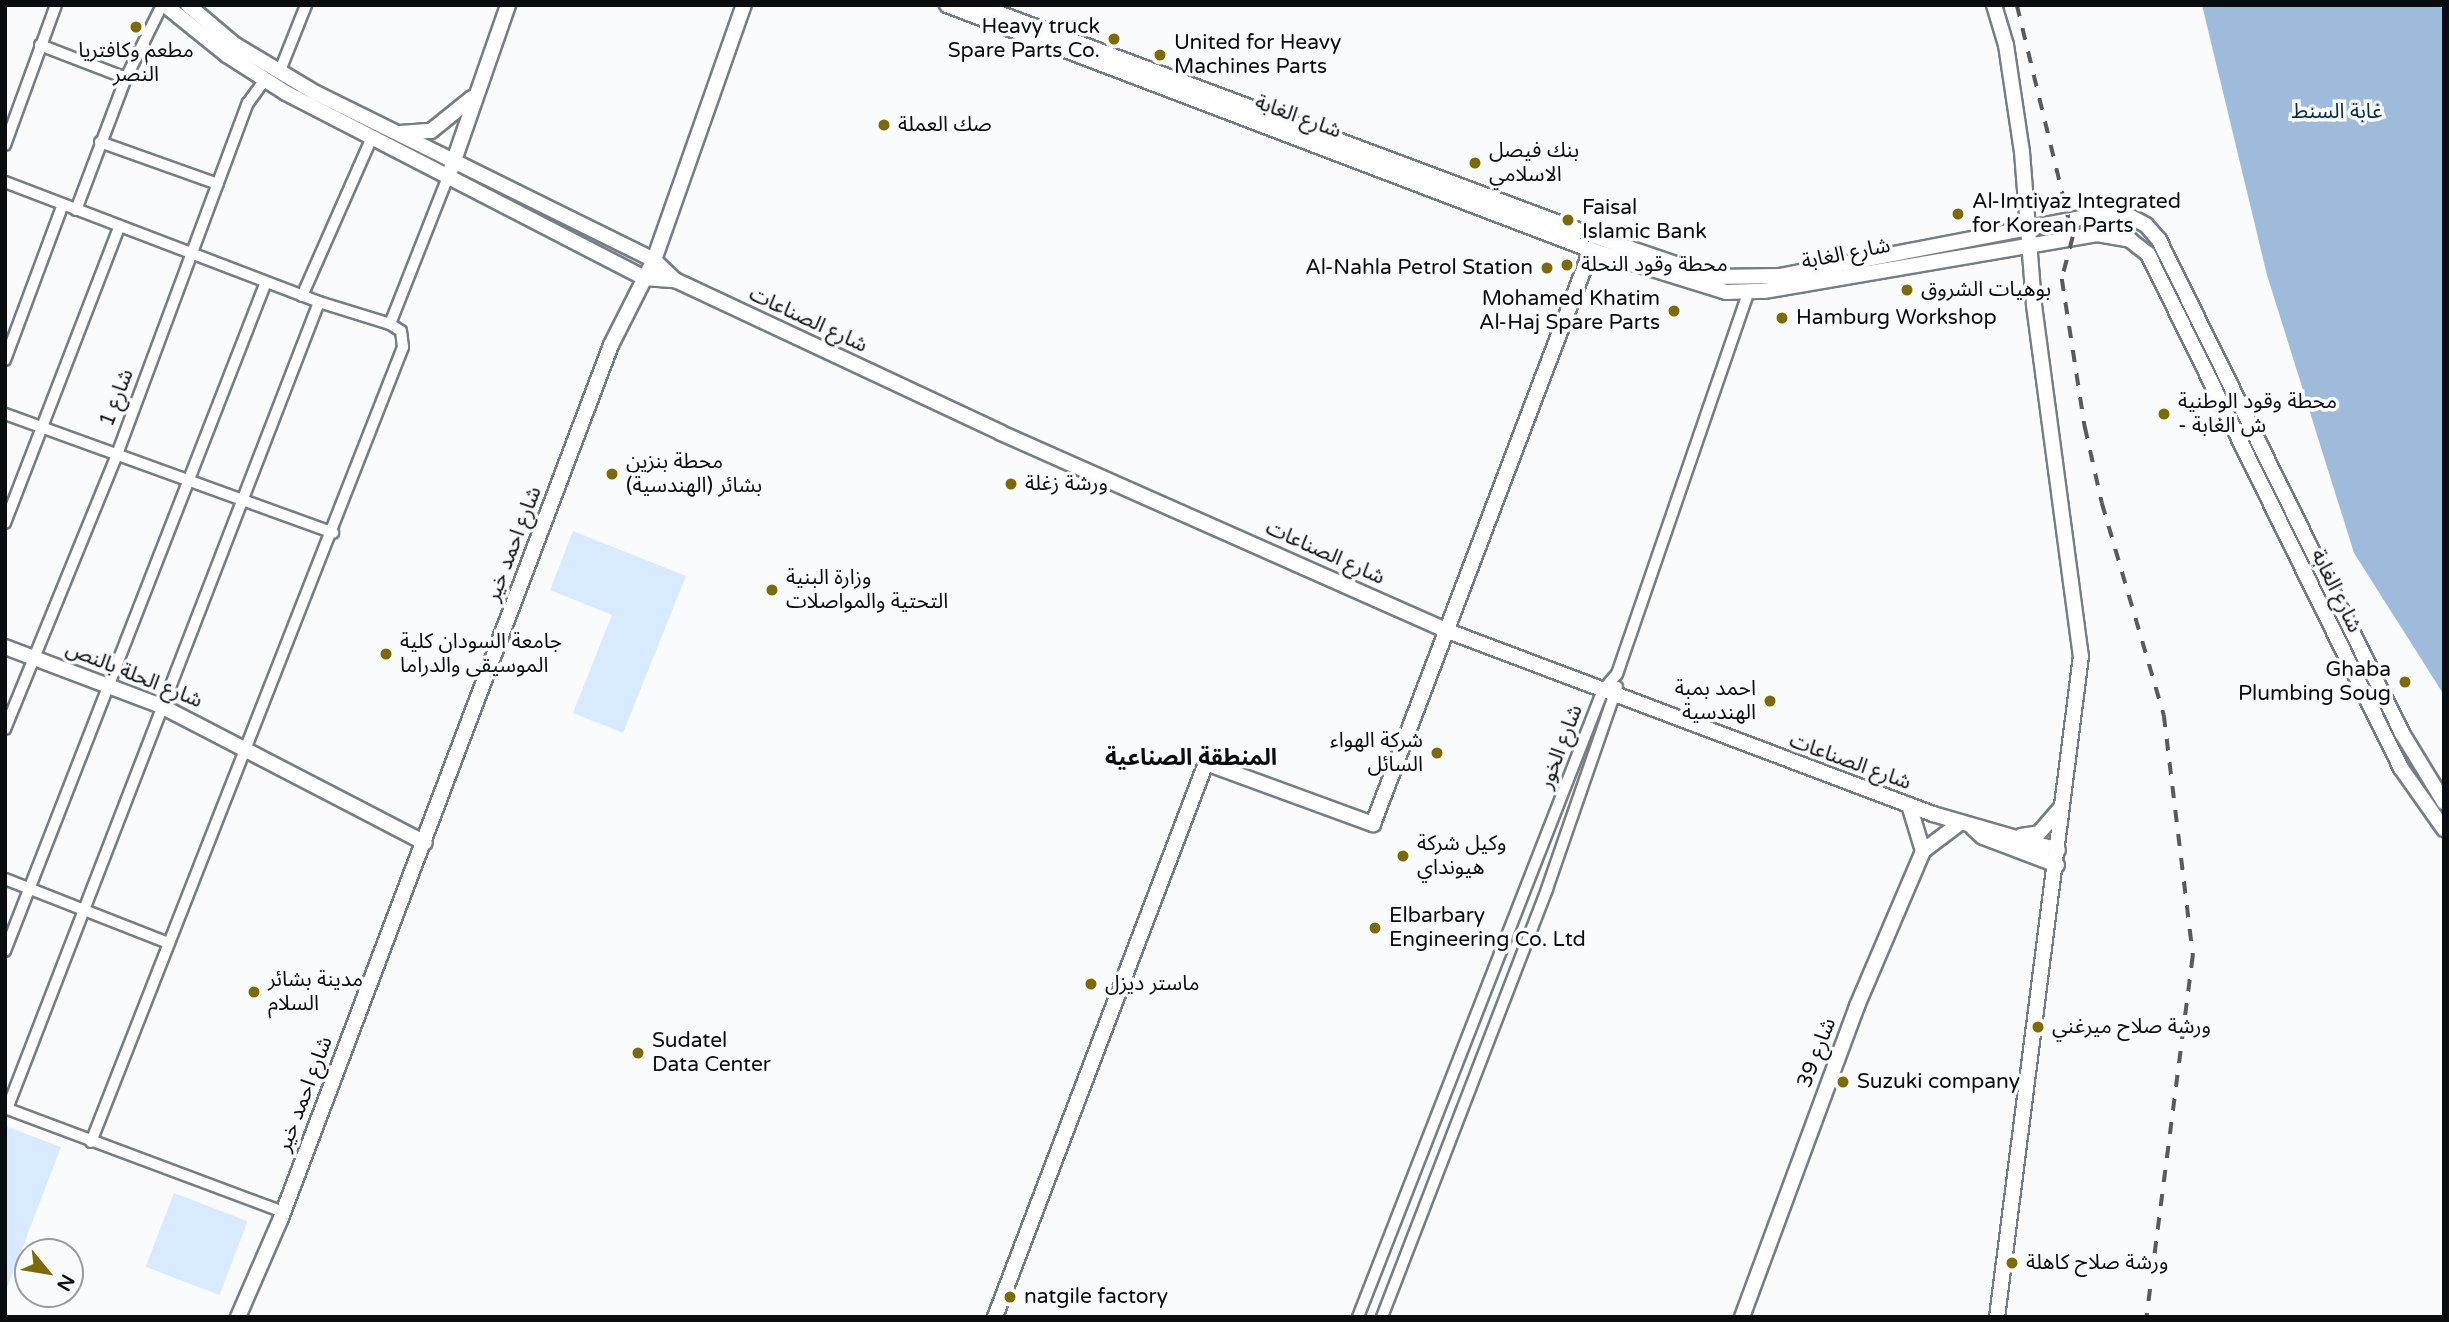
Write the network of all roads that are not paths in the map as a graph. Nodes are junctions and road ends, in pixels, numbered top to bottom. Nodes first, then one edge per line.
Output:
1 (56, 5) edge
2 (164, 5) edge
3 (188, 5) edge
4 (306, 5) edge
5 (508, 5) edge
6 (744, 5) edge
7 (947, 5) edge
8 (977, 5) edge
9 (1994, 5) edge
10 (40, 45) junction
11 (279, 73) junction
12 (125, 78) junction
13 (264, 81) junction
14 (473, 98) junction
15 (395, 133) junction
16 (372, 138) junction
17 (100, 142) junction
18 (5, 145) edge
19 (454, 162) junction
20 (448, 177) junction
21 (5, 182) edge
22 (218, 184) junction
23 (63, 204) junction
24 (76, 210) junction
25 (119, 227) junction
26 (2029, 237) junction
27 (1591, 250) junction
28 (192, 253) junction
29 (654, 260) junction
30 (644, 278) junction
31 (675, 280) junction
32 (267, 282) junction
33 (1748, 293) junction
34 (302, 296) junction
35 (319, 302) junction
36 (390, 324) junction
37 (5, 360) edge
38 (5, 414) edge
39 (43, 429) junction
40 (116, 457) junction
41 (186, 481) junction
42 (242, 501) junction
43 (5, 523) edge
44 (333, 533) junction
45 (1445, 630) junction
46 (5, 647) edge
47 (33, 657) junction
48 (1616, 674) junction
49 (107, 683) junction
50 (1603, 690) junction
51 (1617, 696) junction
52 (161, 706) junction
53 (5, 729) edge
54 (246, 747) junction
55 (2444, 802) edge
56 (1909, 805) junction
57 (2063, 806) junction
58 (1967, 825) junction
59 (2444, 829) edge
60 (2009, 835) junction
61 (425, 843) junction
62 (1923, 851) junction
63 (2057, 858) junction
64 (5, 879) edge
65 (30, 888) junction
66 (84, 909) junction
67 (168, 943) junction
68 (5, 951) edge
69 (1494, 972) junction
70 (1513, 980) junction
71 (6, 1108) edge
72 (91, 1142) junction
73 (282, 1215) junction
74 (238, 1317) edge
75 (248, 1317) edge
76 (995, 1317) edge
77 (1358, 1317) edge
78 (1382, 1317) edge
79 (1742, 1317) edge
80 (1997, 1317) edge

1 - 10 street
2 - 12 street
2 - 13 main road
3 - 11 main road
4 - 11 street
5 - 14 main road
6 - 29 main road, شارع احمد خير
7 - 27 main road, شارع الغابة
8 - 26 main road, شارع الغابة
9 - 26 main road
10 - 12 street
10 - 18 street
11 - 15 main road
12 - 17 street
13 - 16 main road
13 - 22 street, شارع 1
14 - 15 main road
14 - 19 main road
15 - 19 main road
16 - 20 main road
16 - 34 street
17 - 22 street
17 - 24 street
19 - 20 main road
19 - 29 main road
20 - 30 main road
20 - 36 street
21 - 23 street
22 - 28 street, شارع 1
23 - 24 street
23 - 37 street
24 - 25 street
25 - 28 street
25 - 39 street
26 - 33 main road, شارع الغابة
26 - 55 main road, شارع الغابة
26 - 57 main road
26 - 59 main road, شارع الغابة
27 - 33 main road, شارع الغابة
27 - 45 main road
28 - 32 street
28 - 40 street, شارع 1
29 - 30 main road, شارع احمد خير
29 - 31 main road
30 - 31 main road
30 - 61 main road, شارع احمد خير
31 - 45 main road, شارع الصناعات
32 - 34 street
32 - 41 street
33 - 48 street, شارع الخور
34 - 35 street
35 - 36 street
35 - 42 street
36 - 44 street
38 - 39 street
39 - 40 street
39 - 43 street
40 - 41 street
40 - 47 street, شارع 1
41 - 42 street
41 - 49 street
42 - 44 street
42 - 52 street
44 - 54 street
45 - 50 main road, شارع الصناعات
45 - 76 main road
46 - 47 main road, شارع الحلة بالنص
47 - 49 main road, شارع الحلة بالنص
47 - 53 street, شارع 1
48 - 50 street, شارع الخور
48 - 51 street
49 - 52 main road, شارع الحلة بالنص
49 - 65 street
50 - 51 main road, شارع الصناعات
50 - 69 street, شارع الخور
51 - 56 main road, شارع الصناعات
51 - 70 street
52 - 54 main road, شارع الحلة بالنص
52 - 66 street
54 - 61 main road, شارع الحلة بالنص
54 - 67 street
56 - 58 main road, شارع الصناعات
56 - 62 main road
57 - 60 main road
57 - 63 main road
58 - 60 main road
58 - 62 main road, شارع 39
58 - 63 main road
60 - 63 main road
61 - 73 main road, شارع احمد خير
62 - 79 main road, شارع 39
63 - 80 main road
64 - 65 street
65 - 66 street
65 - 68 street
66 - 67 street
66 - 71 street
67 - 72 street
69 - 70 street
69 - 77 street, شارع الخور
70 - 78 street
71 - 72 street
72 - 73 street
73 - 74 main road, شارع احمد خير
73 - 75 main road, شارع احمد خير

